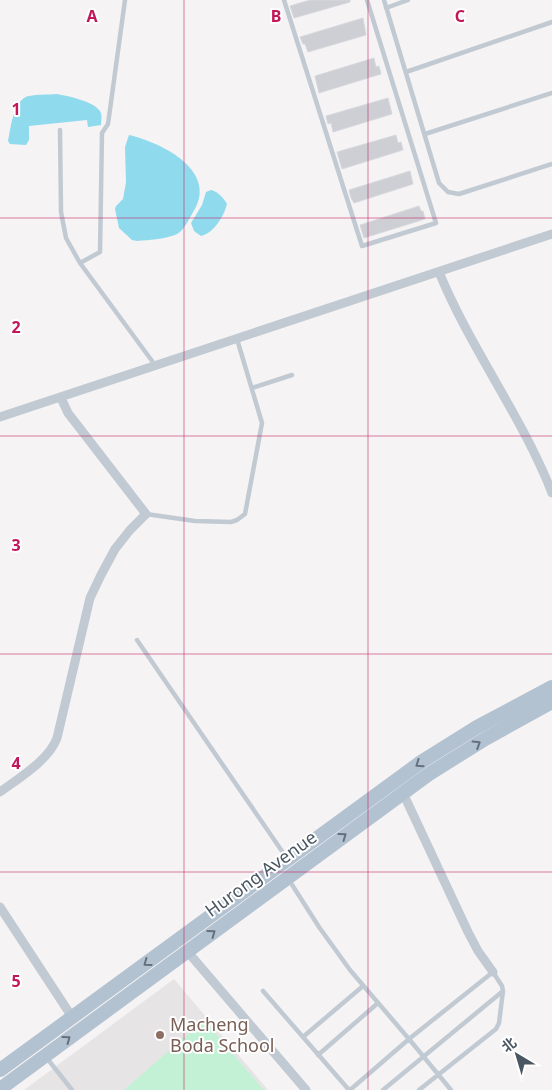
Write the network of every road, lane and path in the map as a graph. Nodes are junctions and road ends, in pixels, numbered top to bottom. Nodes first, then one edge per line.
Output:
1 (125, 0) edge
2 (292, 0) edge
3 (367, 0) edge
4 (384, 0) edge
5 (408, 0) edge
6 (284, 1) edge
7 (386, 8) junction
8 (552, 22) edge
9 (406, 72) junction
10 (552, 93) edge
11 (60, 130) dead end
12 (425, 134) junction
13 (552, 164) edge
14 (552, 234) edge
15 (80, 263) junction
16 (439, 272) junction
17 (237, 339) junction
18 (156, 366) junction
19 (292, 374) dead end
20 (252, 388) junction
21 (61, 398) junction
22 (0, 417) edge
23 (552, 493) edge
24 (146, 514) junction
25 (137, 640) dead end
26 (552, 687) edge
27 (552, 702) edge
28 (0, 792) edge
29 (403, 793) junction
30 (287, 860) junction
31 (287, 878) junction
32 (0, 907) edge
33 (187, 951) junction
34 (493, 972) junction
35 (363, 986) junction
36 (503, 990) junction
37 (263, 991) dead end
38 (378, 1003) junction
39 (72, 1017) junction
40 (303, 1037) junction
41 (409, 1039) junction
42 (318, 1055) junction
43 (423, 1055) junction
44 (45, 1056) junction
45 (0, 1070) edge
46 (439, 1074) junction
47 (0, 1089) edge
48 (72, 1090) edge
49 (306, 1090) edge
50 (349, 1090) edge
51 (383, 1090) edge
52 (419, 1090) edge
53 (451, 1090) edge

1 - 15 lane
2 - 6 lane
3 - 6 lane
4 - 7 lane
5 - 7 lane
7 - 9 lane
8 - 9 lane
9 - 12 lane
10 - 12 lane
11 - 15 lane
12 - 13 lane
14 - 16 street
15 - 18 lane
16 - 17 street
16 - 23 street
17 - 18 street
17 - 20 lane
18 - 21 street
19 - 20 lane
20 - 24 lane
21 - 22 street
21 - 24 street
24 - 28 street
25 - 30 lane
26 -> 30 main road, Hurong Avenue
29 -> 27 main road, Hurong Avenue
31 -> 29 main road, Hurong Avenue
29 - 34 street
30 -> 39 main road, Hurong Avenue
33 -> 31 main road, Hurong Avenue
31 - 35 lane
32 - 39 street
44 -> 33 main road, Hurong Avenue
33 - 49 street
34 - 36 lane
34 - 41 lane
35 - 38 lane
35 - 40 lane
36 - 43 lane
36 - 46 lane
37 - 40 lane
38 - 41 lane
38 - 42 lane
39 - 45 main road, Hurong Avenue
40 - 42 lane
41 - 43 lane
41 - 50 lane
42 - 50 lane
43 - 46 lane
43 - 51 lane
44 - 47 main road, Hurong Avenue
44 - 48 lane
46 - 52 lane
46 - 53 lane

